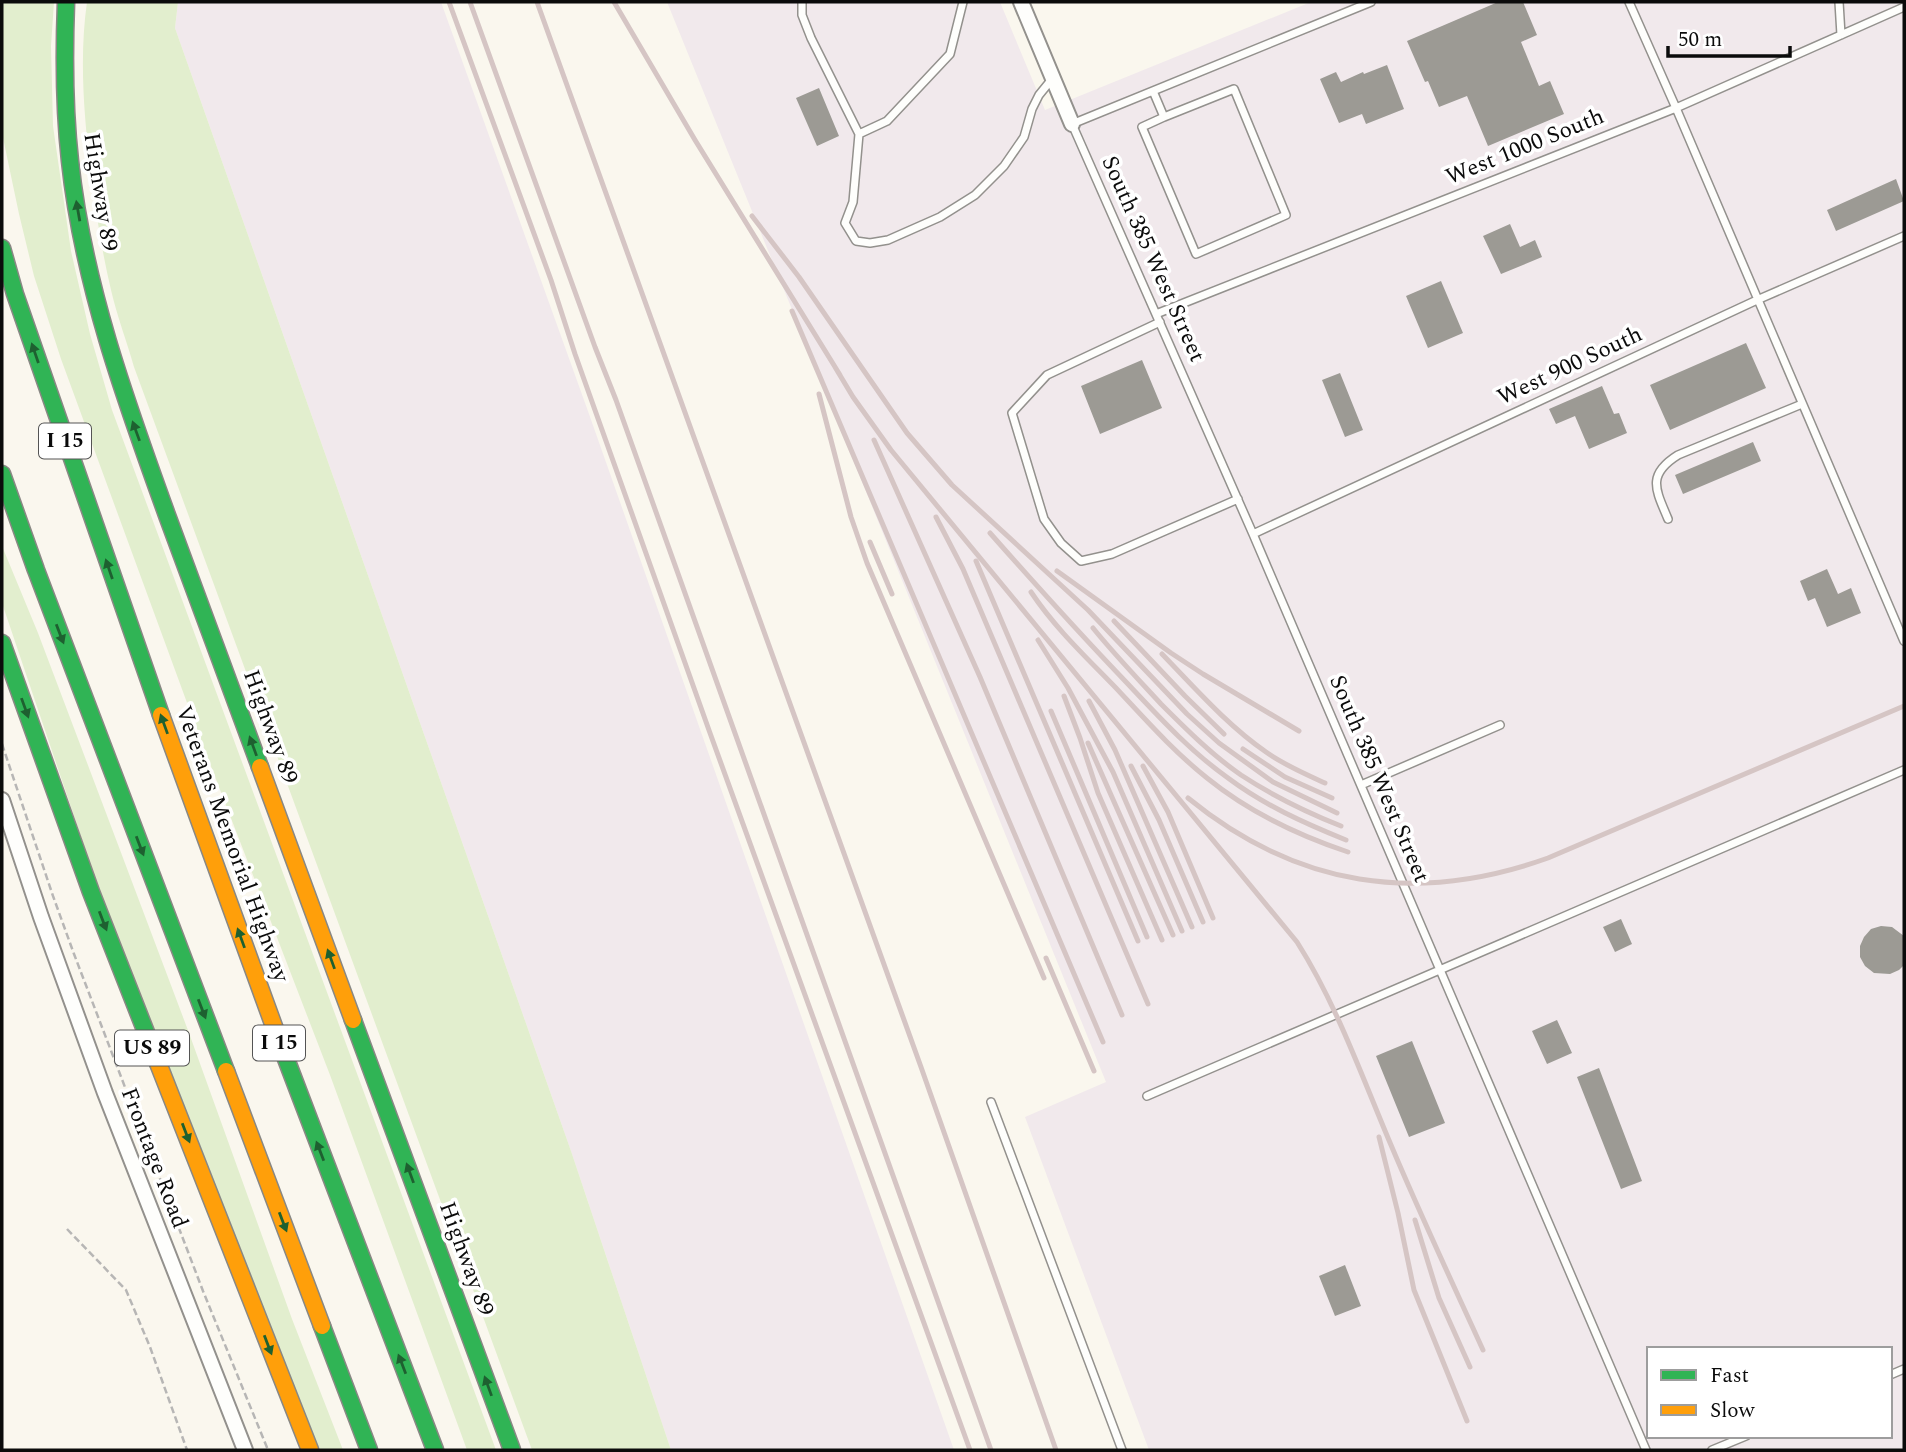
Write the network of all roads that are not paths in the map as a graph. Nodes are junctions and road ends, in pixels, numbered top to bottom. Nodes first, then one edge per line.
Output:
1 (66, 2) edge
2 (802, 2) edge
3 (963, 2) edge
4 (1021, 2) edge
5 (1371, 2) edge
6 (1629, 2) edge
7 (1839, 2) edge
8 (1904, 7) edge
9 (1841, 35) junction
10 (1052, 78) junction
11 (1153, 91) junction
12 (1676, 108) junction
13 (1164, 117) junction
14 (1072, 124) junction
15 (859, 134) junction
16 (1904, 236) edge
17 (2, 248) edge
18 (1757, 300) junction
19 (1156, 314) junction
20 (1160, 322) junction
21 (1802, 404) junction
22 (2, 474) edge
23 (1238, 499) junction
24 (2, 502) edge
25 (1668, 519) dead end
26 (1253, 534) junction
27 (36, 570) junction
28 (1904, 641) edge
29 (2, 643) edge
30 (1500, 725) dead end
31 (1904, 770) edge
32 (1361, 785) junction
33 (2, 800) edge
34 (1441, 969) junction
35 (1147, 1096) dead end
36 (992, 1102) dead end
37 (1741, 1438) edge
38 (245, 1450) edge
39 (310, 1450) edge
40 (369, 1450) edge
41 (435, 1450) edge
42 (512, 1450) edge
43 (1122, 1450) edge
44 (1646, 1450) edge
45 (1712, 1450) edge

42 -> 1 main road, Highway 89
2 - 15 lane
3 - 15 lane
4 - 10 street
5 - 11 lane
6 - 12 lane
7 - 9 lane
8 - 9 lane, West 1000 South
9 - 12 lane, West 1000 South
10 - 14 street
10 - 15 lane
11 - 13 lane
11 - 14 lane
12 - 18 lane
12 - 19 lane, West 1000 South
13 - 13 lane
14 - 19 lane, South 385 West Street
16 - 18 lane, West 900 South
41 -> 17 main road, Veterans Memorial Highway / I 15
18 - 21 lane
18 - 26 lane, West 900 South
19 - 20 lane, South 385 West Street
20 - 23 lane, South 385 West Street
20 - 23 lane
21 - 25 lane
21 - 28 lane
22 - 27 main road, I 15
23 - 26 lane, South 385 West Street
24 - 27 main road
26 - 32 lane, South 385 West Street
27 -> 40 main road, I 15
29 -> 39 main road, US 89
30 - 32 lane
31 - 34 lane
32 - 34 lane, South 385 West Street
33 - 38 street, Frontage Road
34 - 35 lane
34 - 44 lane, South 385 West Street
36 - 43 lane
37 - 45 lane

